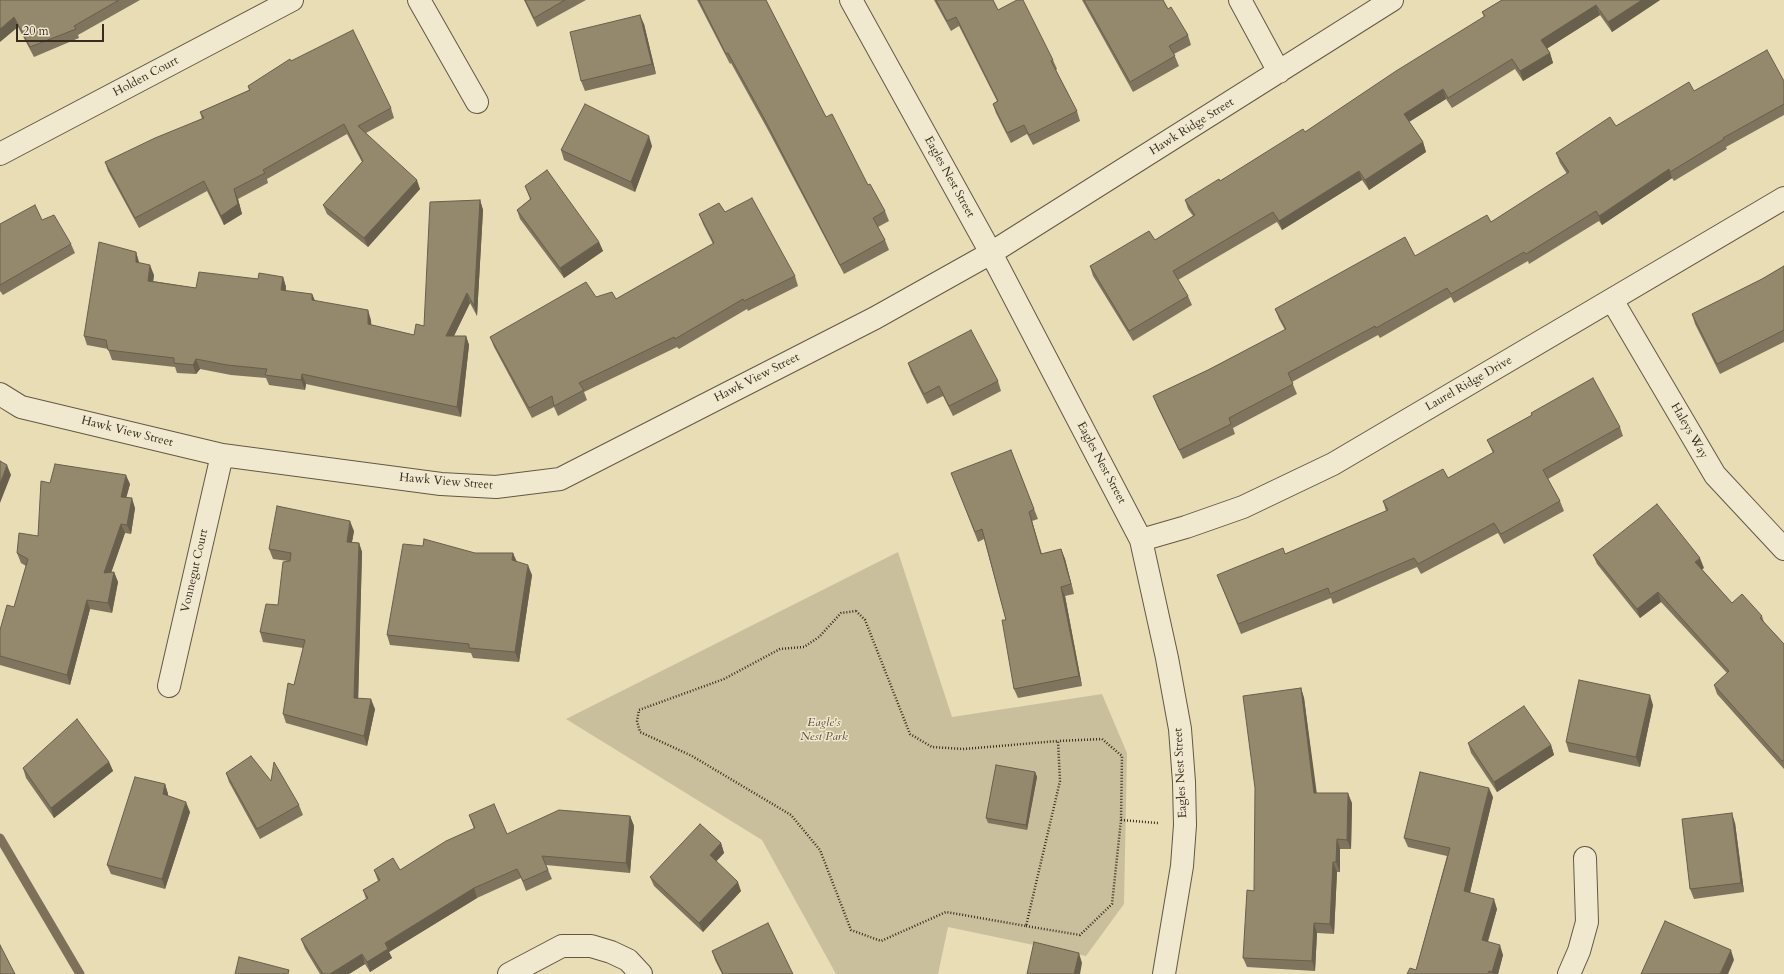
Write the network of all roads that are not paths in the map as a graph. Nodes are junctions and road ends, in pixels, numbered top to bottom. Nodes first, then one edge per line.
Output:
1 (292, 0) edge
2 (419, 0) edge
3 (851, 0) edge
4 (1240, 0) edge
5 (1392, 0) edge
6 (1279, 72) junction
7 (477, 102) dead end
8 (0, 154) edge
9 (1784, 198) edge
10 (991, 253) junction
11 (1612, 300) junction
12 (0, 394) edge
13 (222, 456) junction
14 (1141, 540) junction
15 (1784, 549) edge
16 (169, 686) dead end
17 (1585, 858) dead end
18 (509, 974) edge
19 (641, 974) edge
20 (1164, 974) edge
21 (1569, 974) edge

1 - 8 street, Holden Court
2 - 7 street
3 - 10 street, Eagles Nest Street
4 - 6 street
5 - 6 street, Hawk Ridge Street
6 - 10 street, Hawk Ridge Street
9 - 11 street, Laurel Ridge Drive
10 - 13 street, Hawk View Street
10 - 14 street, Eagles Nest Street
11 - 14 street, Laurel Ridge Drive
11 - 15 street, Haleys Way
12 - 13 street, Hawk View Street
13 - 16 street, Vonnegut Court
14 - 20 street, Eagles Nest Street
17 - 21 street
18 - 19 street

